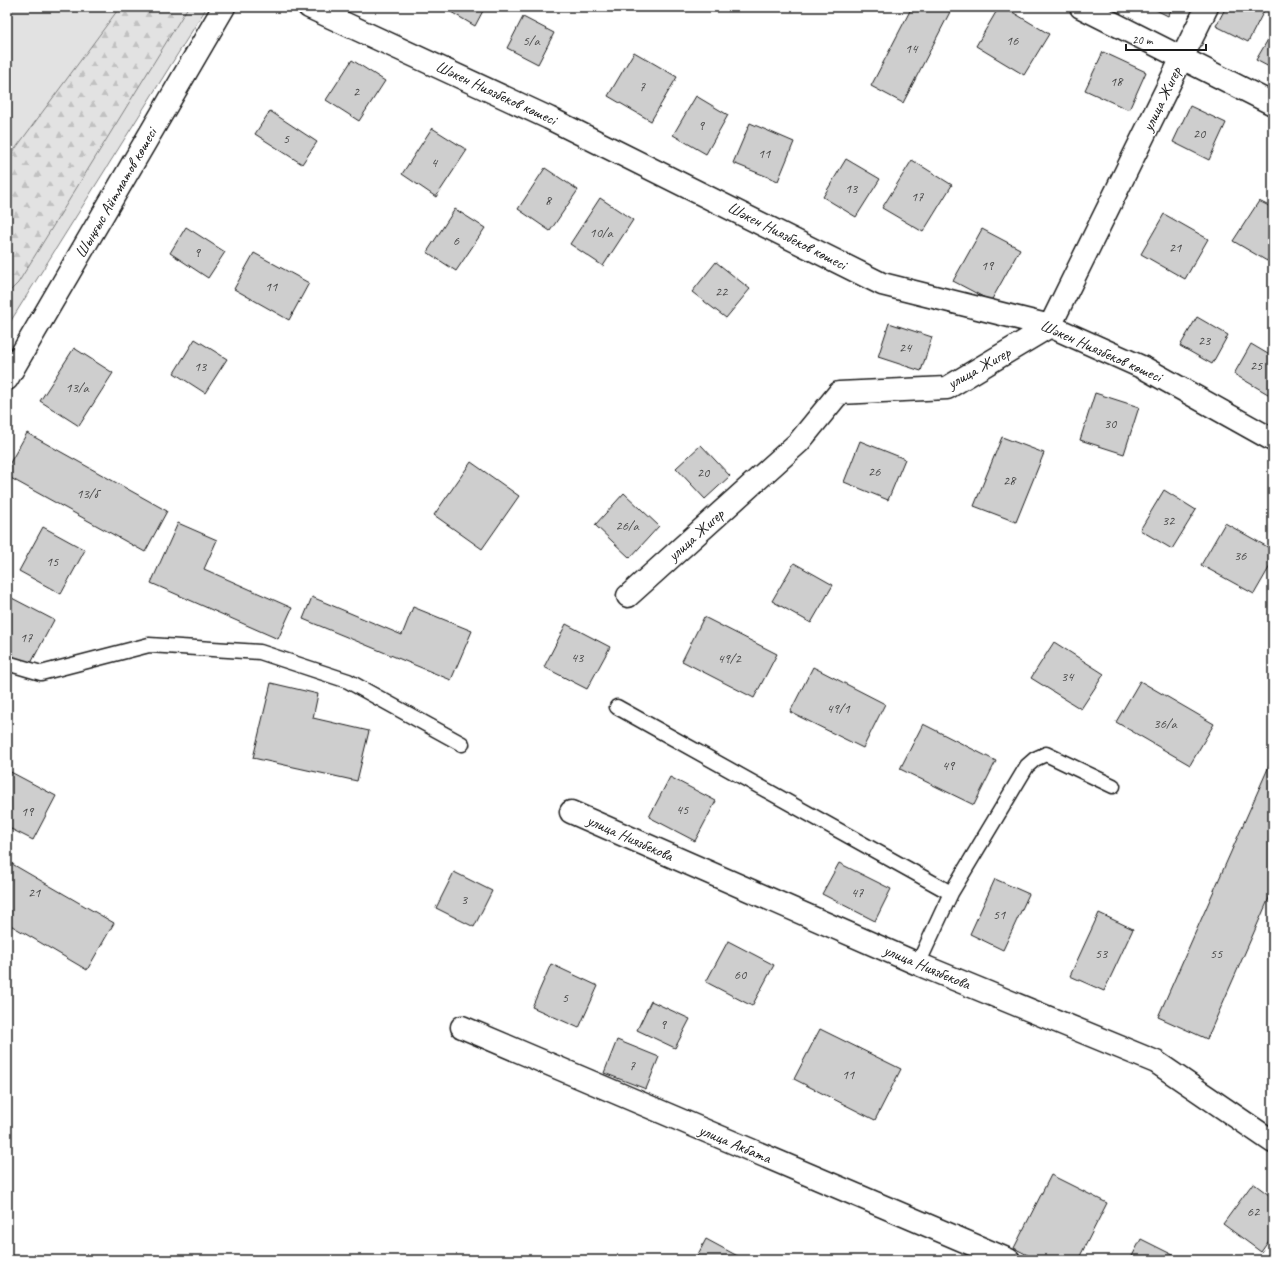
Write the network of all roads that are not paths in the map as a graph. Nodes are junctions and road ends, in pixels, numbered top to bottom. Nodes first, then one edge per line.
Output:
1 (224, 7) edge
2 (309, 7) edge
3 (1081, 7) edge
4 (1207, 7) edge
5 (1182, 59) junction
6 (1273, 104) edge
7 (1050, 326) junction
8 (7, 379) edge
9 (1273, 440) edge
10 (628, 596) dead end
11 (7, 664) edge
12 (617, 707) dead end
13 (462, 744) dead end
14 (1113, 786) dead end
15 (571, 812) dead end
16 (951, 893) junction
17 (918, 964) junction
18 (462, 1027) dead end
19 (1273, 1142) edge
20 (1009, 1260) edge

1 - 8 street, Шыңғыс Айтматов көшесі
2 - 7 street, Шәкен Ниязбеков көшесі
3 - 5 street
4 - 5 street, улица Жигер
5 - 6 street
5 - 7 street, улица Жигер
7 - 9 street, Шәкен Ниязбеков көшесі
7 - 10 street, улица Жигер
11 - 13 lane
12 - 16 lane
14 - 16 lane
15 - 17 street, улица Ниязбекова
16 - 17 lane
17 - 19 street, улица Ниязбекова
18 - 20 street, улица Акбата

